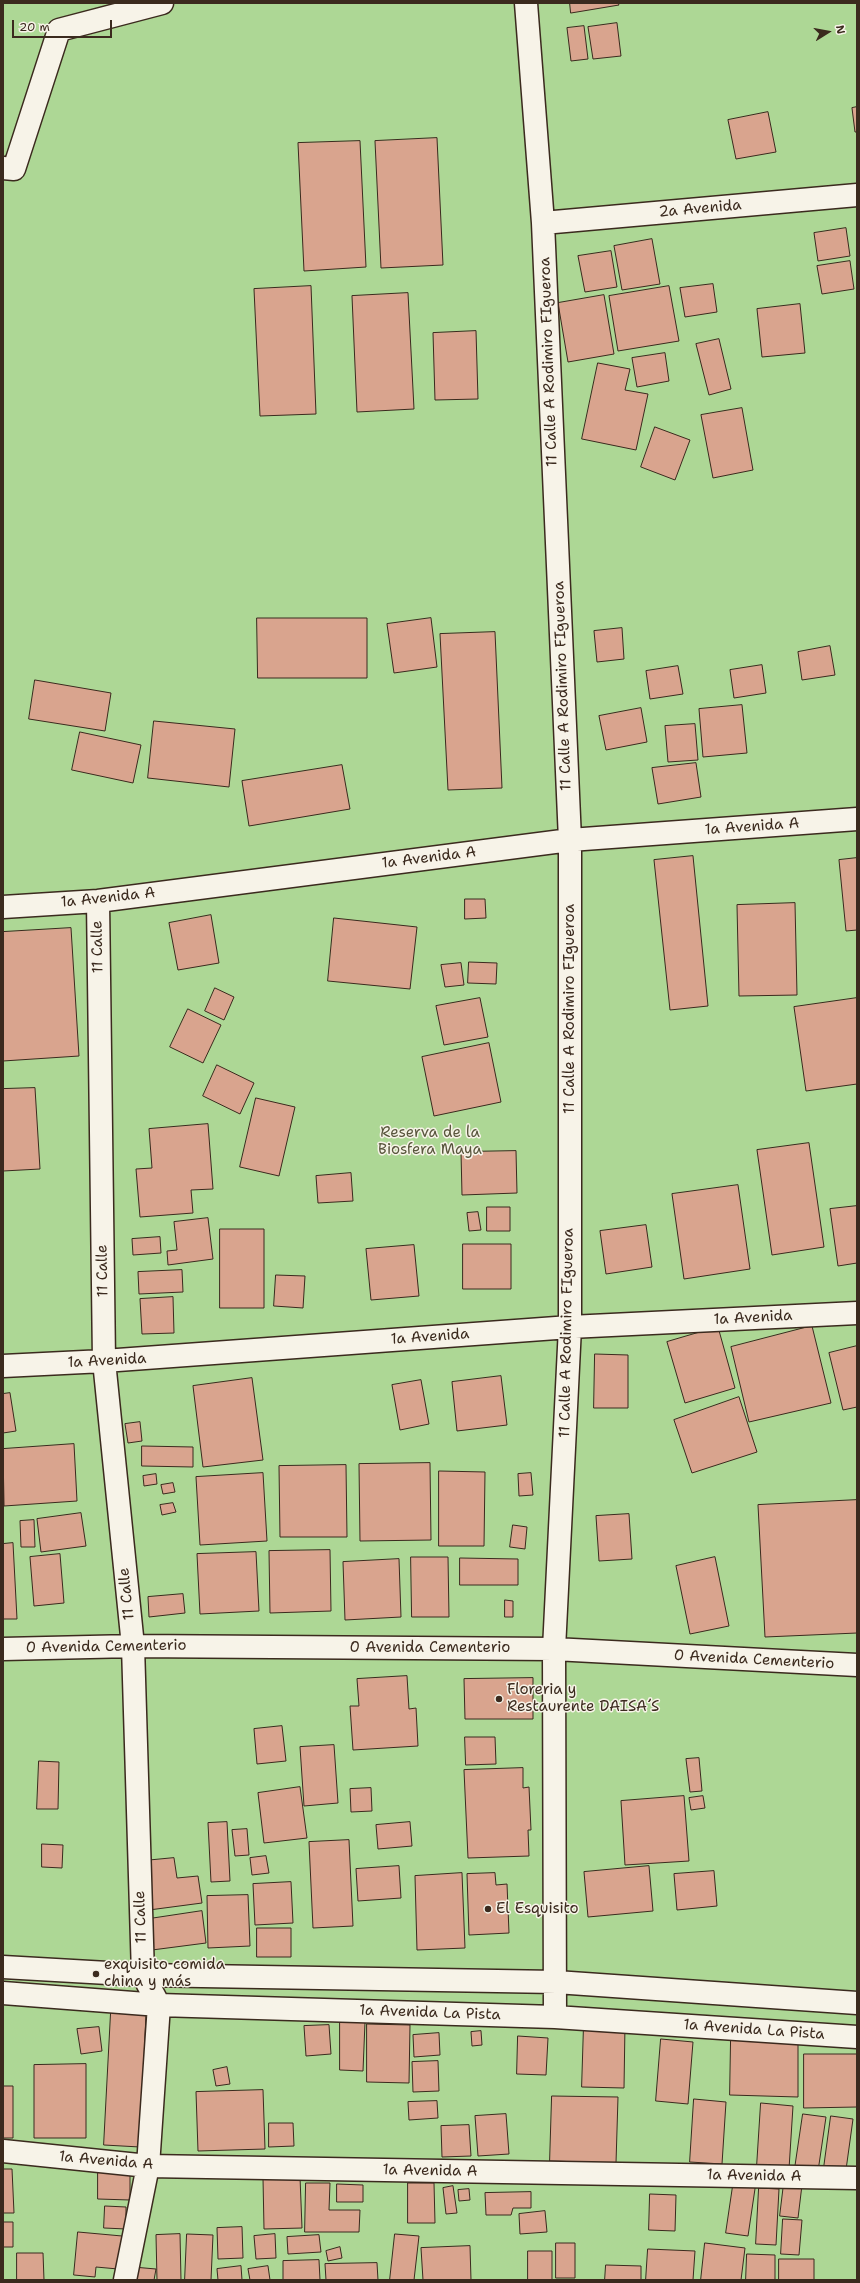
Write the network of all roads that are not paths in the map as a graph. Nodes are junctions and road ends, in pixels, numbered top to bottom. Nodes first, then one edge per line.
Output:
1 (162, 3) edge
2 (526, 3) edge
3 (3, 168) edge
4 (857, 195) edge
5 (543, 223) junction
6 (857, 819) edge
7 (570, 840) junction
8 (98, 901) junction
9 (3, 908) edge
10 (857, 1313) edge
11 (570, 1327) junction
12 (104, 1361) junction
13 (3, 1366) edge
14 (133, 1646) junction
15 (3, 1649) edge
16 (554, 1649) junction
17 (857, 1665) edge
18 (3, 1966) edge
19 (143, 1975) junction
20 (556, 1982) junction
21 (3, 1993) edge
22 (857, 2003) edge
23 (159, 2005) junction
24 (556, 2017) junction
25 (857, 2037) edge
26 (3, 2151) edge
27 (148, 2166) junction
28 (857, 2178) edge
29 (125, 2280) edge

1 - 3 street
2 - 5 street, 11 Calle A Rodimiro FIgueroa
4 - 5 street, 2a Avenida
5 - 7 street, 11 Calle A Rodimiro FIgueroa
6 - 7 street, 1a Avenida A
7 - 8 street, 1a Avenida A
7 - 11 street, 11 Calle A Rodimiro FIgueroa
8 - 9 street, 1a Avenida A
8 - 12 street, 11 Calle
10 - 11 street, 1a Avenida
11 - 12 street, 1a Avenida
11 - 16 street, 11 Calle A Rodimiro FIgueroa
12 - 13 street, 1a Avenida
12 - 14 street, 11 Calle
14 - 15 street, 0 Avenida Cementerio
14 - 16 street, 0 Avenida Cementerio
14 - 19 street, 11 Calle
16 - 17 street, 0 Avenida Cementerio
16 - 20 street, 11 Calle A Rodimiro FIgueroa
18 - 19 street
19 - 20 street
19 - 23 street, 11 Calle
20 - 22 street
20 - 24 street, 11 Calle A Rodimiro FIgueroa
21 - 23 street, 1a Avenida La Pista
23 - 24 street, 1a Avenida La Pista
23 - 27 street
24 - 25 street, 1a Avenida La Pista
26 - 27 street, 1a Avenida A
27 - 28 street, 1a Avenida A
27 - 29 street

